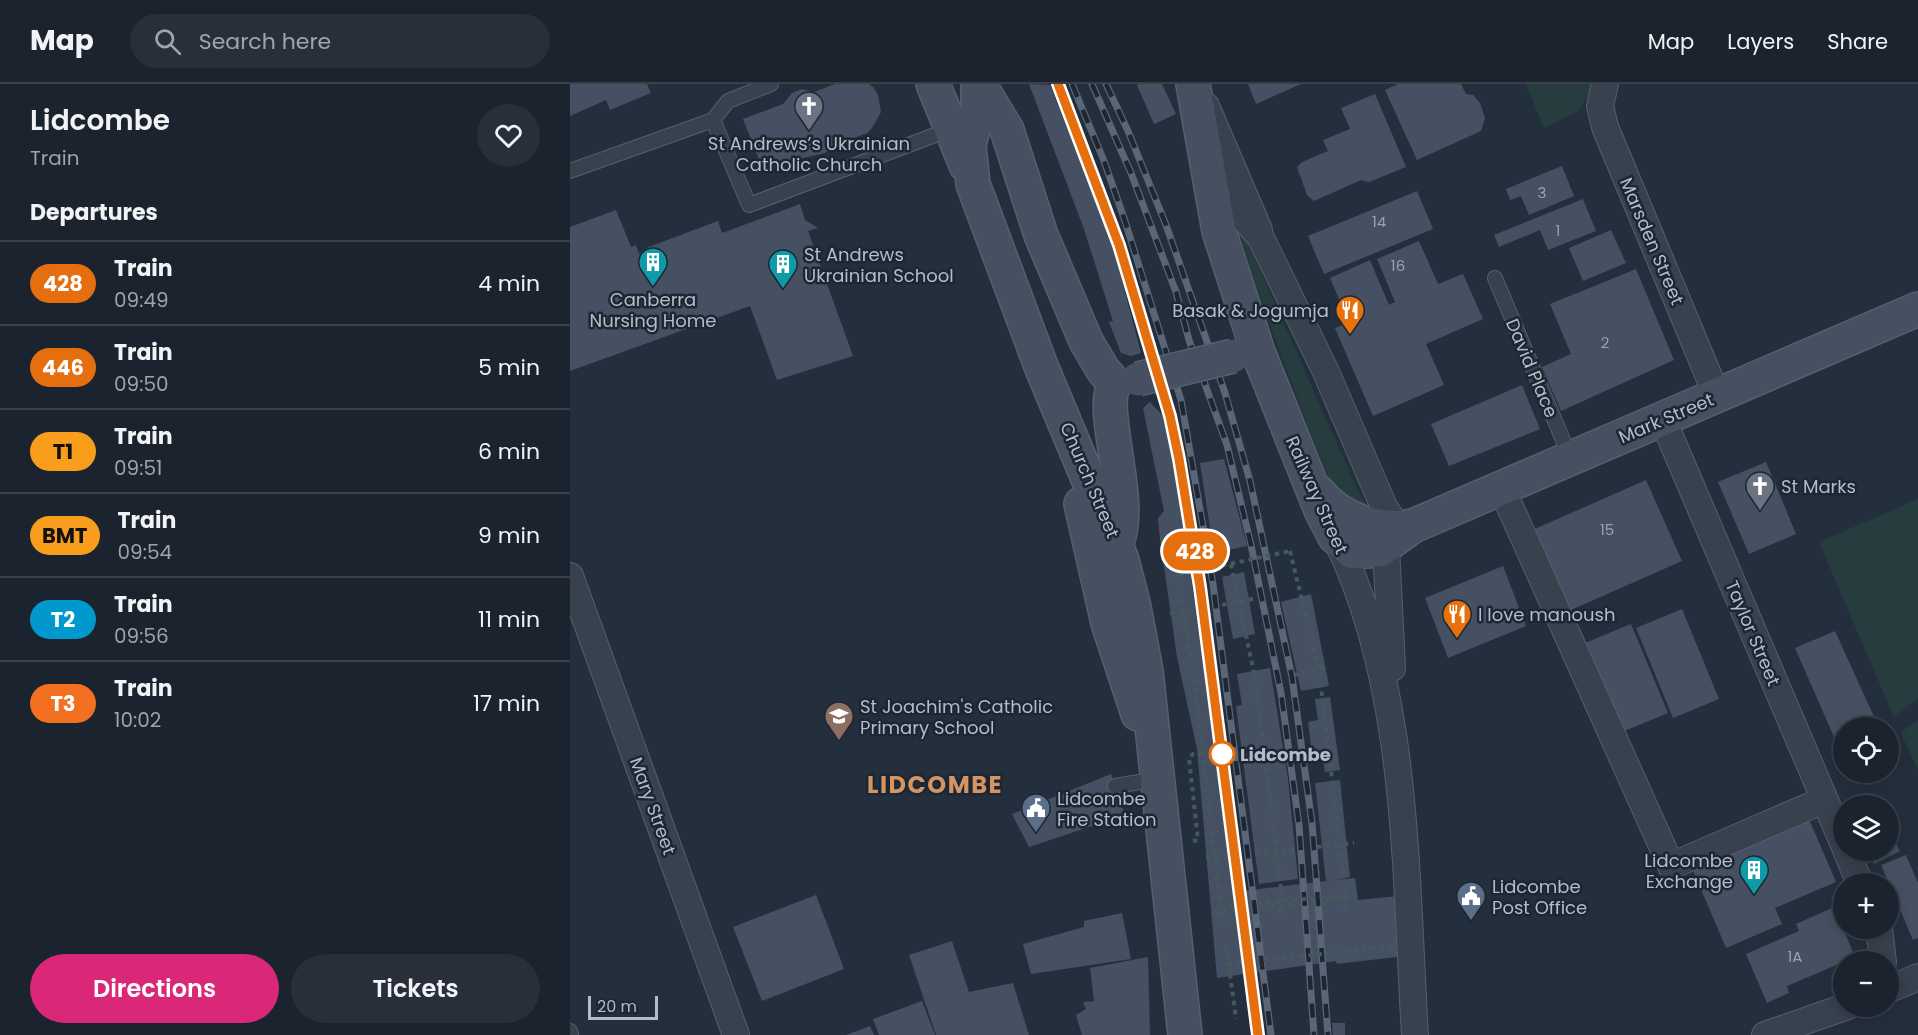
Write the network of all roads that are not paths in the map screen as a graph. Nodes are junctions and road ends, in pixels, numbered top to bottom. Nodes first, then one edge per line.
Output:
1 (771, 84) edge
2 (933, 84) edge
3 (957, 84) edge
4 (979, 84) edge
5 (1195, 84) edge
6 (1605, 84) edge
7 (713, 120) junction
8 (963, 123) junction
9 (570, 171) edge
10 (1214, 203) junction
11 (1041, 235) junction
12 (1271, 257) junction
13 (1495, 278) dead end
14 (1918, 309) edge
15 (1246, 354) junction
16 (1041, 366) junction
17 (1126, 381) junction
18 (1717, 396) junction
19 (1662, 420) junction
20 (1116, 447) junction
21 (1571, 459) junction
22 (1304, 471) junction
23 (1502, 489) junction
24 (1396, 527) junction
25 (1335, 537) junction
26 (1115, 546) junction
27 (570, 576) edge
28 (1146, 739) junction
29 (1159, 779) junction
30 (1115, 786) dead end
31 (1399, 791) junction
32 (1824, 800) junction
33 (1833, 820) edge
34 (1918, 977) edge
35 (1899, 984) edge
36 (1833, 1012) edge
37 (1833, 1016) edge
38 (736, 1035) edge
39 (1185, 1035) edge
40 (1415, 1035) edge
41 (1765, 1035) edge
42 (1807, 1035) edge

1 - 7 lane
2 - 8 street
3 - 8 street
4 - 8 street
4 - 11 street
5 - 10 street, Railway Street
5 - 12 street, Railway Street
6 - 18 street, Marsden Street
7 - 8 lane
7 - 9 lane
8 - 11 street
8 - 16 street, Church Street
10 - 12 street, Railway Street
10 - 15 street, Railway Street
11 - 17 street
12 - 24 street, Railway Street
13 - 21 lane, David Place
14 - 18 street, Mark Street
15 - 17 street, bridge
15 - 22 street, Railway Street
16 - 26 street, Church Street
16 - 28 street
17 - 20 street, Church Street
18 - 19 street, Mark Street
19 - 21 street, Mark Street
19 - 32 street, Taylor Street
20 - 26 street, Church Street
20 - 29 street
21 - 23 street, Mark Street
22 - 24 street
22 - 25 street, Railway Street
23 - 24 street, Mark Street
23 - 32 street
24 - 25 street, Mark Street
24 - 31 street, Railway Street
25 - 31 street, Railway Street
26 - 28 street
26 - 29 street
27 - 38 street, Mary Street
28 - 29 street
29 - 30 lane
29 - 39 street
31 - 40 street, Railway Street
32 - 33 street, Taylor Street
34 - 35 street
36 - 41 street
37 - 42 street

